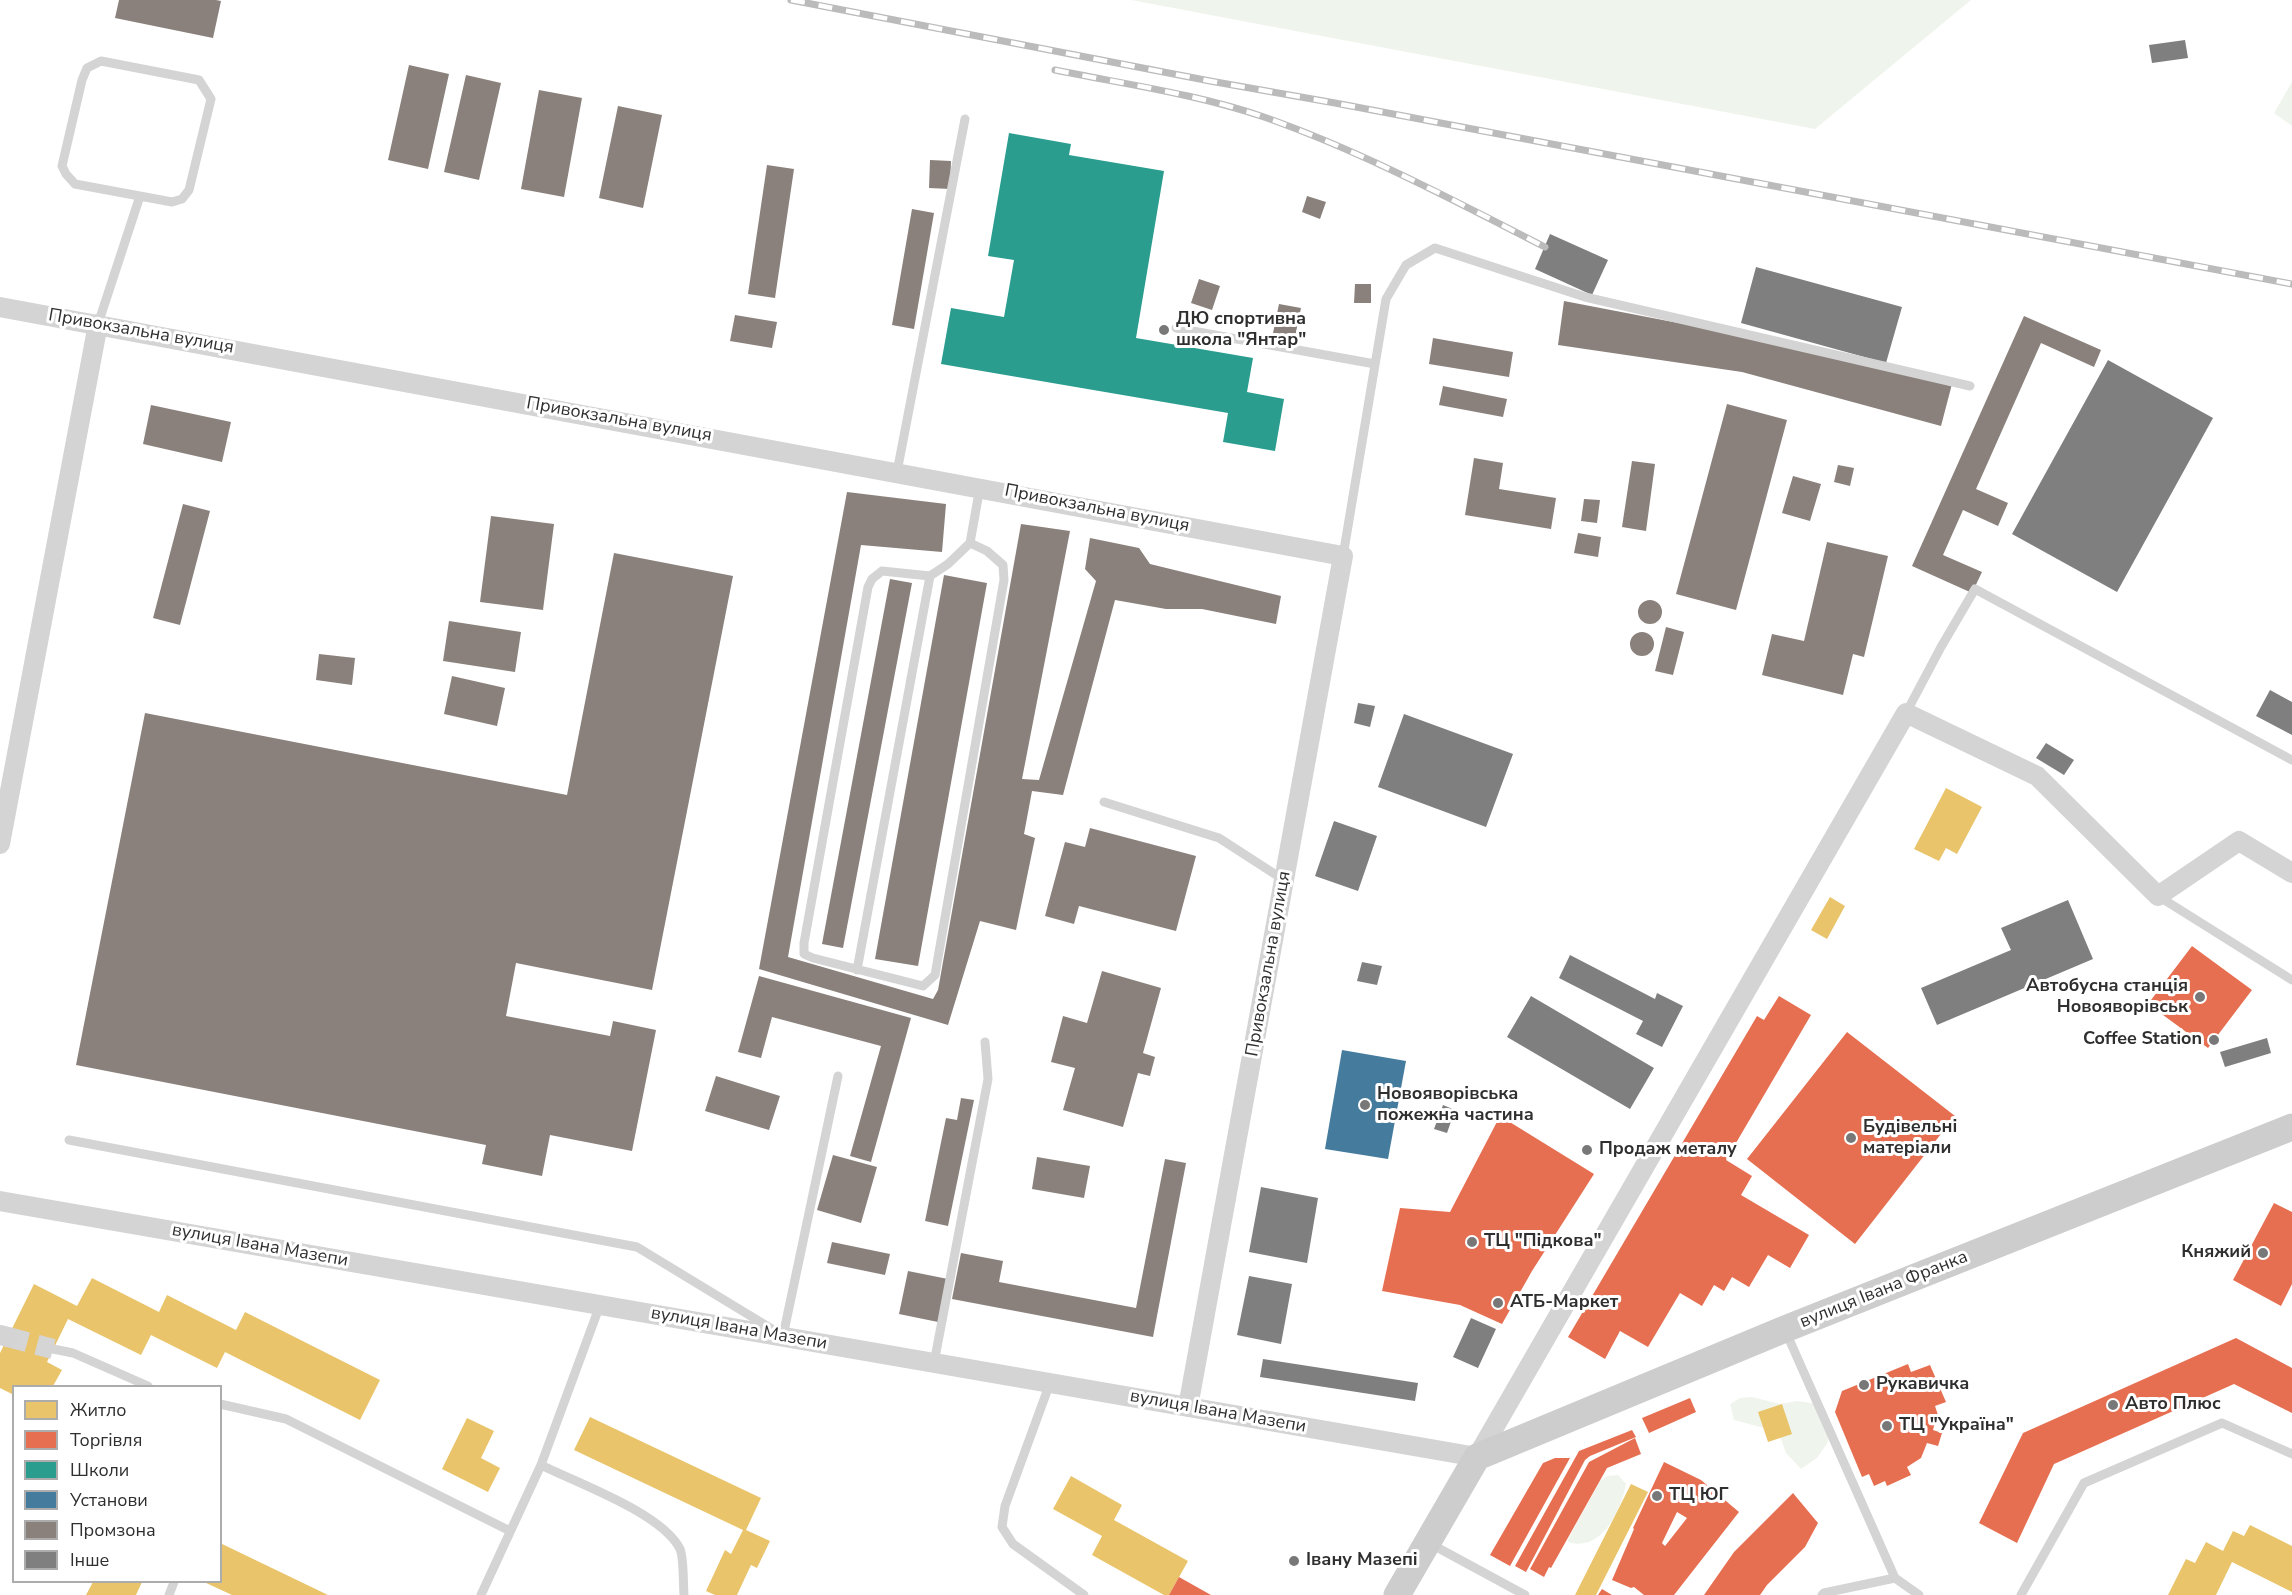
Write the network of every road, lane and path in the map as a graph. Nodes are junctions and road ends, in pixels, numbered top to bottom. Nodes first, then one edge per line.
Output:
1 (965, 119) dead end
2 (140, 196) junction
3 (0, 307) edge
4 (98, 324) junction
5 (1176, 328) dead end
6 (1375, 364) junction
7 (1970, 386) dead end
8 (897, 472) junction
9 (980, 487) junction
10 (970, 543) junction
11 (1343, 556) junction
12 (930, 576) junction
13 (1906, 713) junction
14 (2292, 760) edge
15 (1104, 802) dead end
16 (0, 844) edge
17 (2292, 873) edge
18 (1284, 880) junction
19 (2158, 896) junction
20 (858, 970) junction
21 (2292, 980) edge
22 (985, 1042) dead end
23 (838, 1076) dead end
24 (2292, 1127) edge
25 (69, 1140) dead end
26 (0, 1201) edge
27 (600, 1305) junction
28 (1785, 1329) junction
29 (784, 1337) junction
30 (53, 1349) tunnel mouth
31 (934, 1363) junction
32 (1050, 1383) junction
33 (146, 1385) edge
34 (222, 1404) edge
35 (1188, 1407) junction
36 (2292, 1454) edge
37 (1477, 1457) junction
38 (541, 1465) junction
39 (510, 1531) junction
40 (1427, 1542) junction
41 (1895, 1578) junction
42 (481, 1595) edge
43 (684, 1595) edge
44 (1084, 1595) edge
45 (1397, 1595) edge
46 (1525, 1595) edge
47 (1822, 1595) edge
48 (1919, 1595) edge
49 (2021, 1595) edge

1 - 8 lane
2 - 2 lane
2 - 4 lane
3 - 4 street, Привокзальна вулиця
4 - 8 street, Привокзальна вулиця
4 - 16 street
5 - 6 lane
6 - 7 lane
6 - 11 lane
8 - 9 street, Привокзальна вулиця
9 - 10 lane
9 - 11 street, Привокзальна вулиця
10 - 12 lane
10 - 20 lane
11 - 18 street, Привокзальна вулиця
12 - 20 lane
12 - 20 lane
13 - 14 lane
13 - 19 street
13 - 37 street
15 - 18 lane
17 - 19 street
18 - 35 street, Привокзальна вулиця
19 - 21 lane
22 - 31 lane
23 - 29 lane
24 - 28 street, вулиця Івана Франка
25 - 29 lane
26 - 27 street, вулиця Івана Мазепи
27 - 29 street, вулиця Івана Мазепи
27 - 38 lane
28 - 37 street, вулиця Івана Франка
28 - 41 lane
29 - 31 street, вулиця Івана Мазепи
30 - 33 lane
31 - 32 street, вулиця Івана Мазепи
32 - 35 street, вулиця Івана Мазепи
32 - 44 lane
34 - 39 lane
35 - 37 street, вулиця Івана Мазепи
36 - 49 lane
37 - 40 street
38 - 39 lane
38 - 43 lane
39 - 42 lane
40 - 45 street
40 - 46 lane
41 - 47 lane
41 - 48 lane

